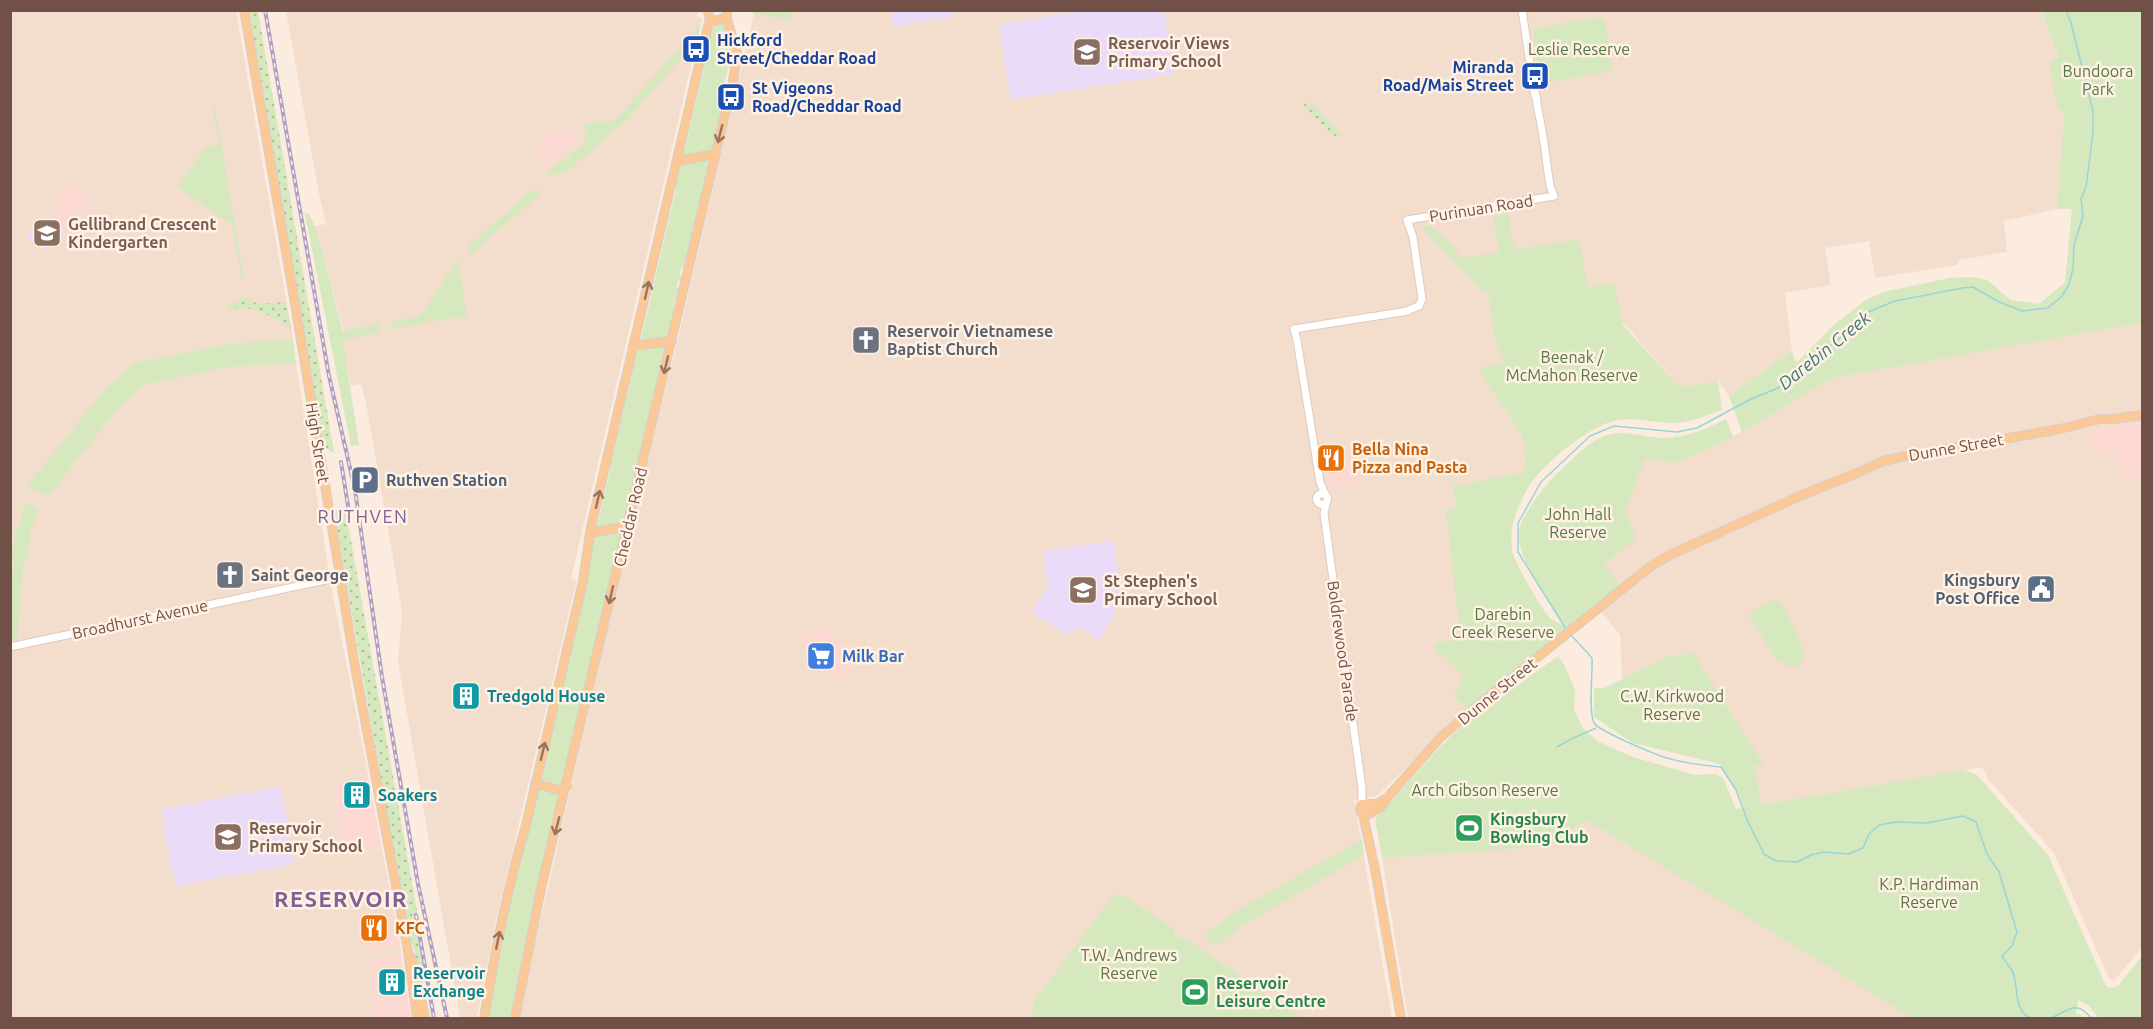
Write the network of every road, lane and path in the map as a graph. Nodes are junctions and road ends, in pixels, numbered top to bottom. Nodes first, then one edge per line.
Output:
1 (244, 10) edge
2 (1522, 10) edge
3 (707, 12) edge
4 (727, 13) edge
5 (715, 154) junction
6 (677, 161) junction
7 (672, 340) junction
8 (633, 346) junction
9 (2142, 415) edge
10 (1322, 495) joint
11 (627, 526) junction
12 (590, 532) junction
13 (340, 577) junction
14 (10, 647) edge
15 (535, 783) junction
16 (567, 786) junction
17 (1368, 809) junction
18 (407, 945) junction
19 (1400, 1017) edge
20 (417, 1018) edge
21 (425, 1018) edge
22 (484, 1018) edge
23 (515, 1018) edge

1 - 13 main road, High Street
2 - 10 street, Purinuan Road
3 - 4 main road
3 - 6 main road, Cheddar Road
4 -> 5 main road, Cheddar Road
5 - 6 main road
5 - 7 main road, Cheddar Road
8 -> 6 main road, Cheddar Road
7 - 8 main road
7 -> 11 main road, Cheddar Road
12 -> 8 main road, Cheddar Road
9 - 17 main road, Dunne Street
10 - 17 street, Boldrewood Parade
11 - 12 main road
11 -> 16 main road, Cheddar Road
15 -> 12 main road, Cheddar Road
13 - 14 street, Broadhurst Avenue
13 - 18 main road, High Street
15 - 16 main road
22 -> 15 main road, Cheddar Road
16 -> 23 main road, Cheddar Road
17 - 19 main road, Boldrewood Parade
18 - 20 main road, High Street
18 - 21 main road, High Street

